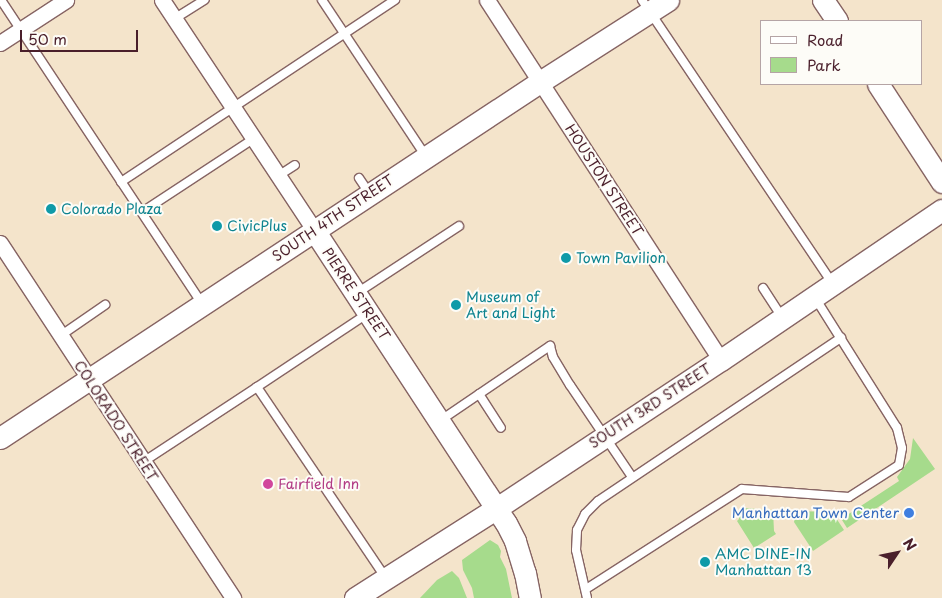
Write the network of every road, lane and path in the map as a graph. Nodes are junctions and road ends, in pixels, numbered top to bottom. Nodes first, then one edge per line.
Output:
1 (1, 0) edge
2 (66, 0) edge
3 (162, 0) edge
4 (204, 0) edge
5 (395, 0) edge
6 (487, 0) edge
7 (668, 0) edge
8 (823, 0) edge
9 (325, 1) edge
10 (646, 6) edge
11 (174, 19) junction
12 (836, 20) edge
13 (21, 29) junction
14 (344, 33) junction
15 (0, 42) edge
16 (540, 82) junction
17 (879, 85) edge
18 (233, 109) junction
19 (253, 139) junction
20 (426, 157) junction
21 (295, 165) dead end
22 (278, 176) junction
23 (121, 182) junction
24 (942, 182) edge
25 (942, 210) edge
26 (142, 212) junction
27 (459, 226) dead end
28 (314, 230) junction
29 (0, 243) edge
30 (832, 284) junction
31 (763, 288) dead end
32 (356, 294) junction
33 (814, 296) junction
34 (105, 305) dead end
35 (203, 305) junction
36 (368, 313) junction
37 (782, 318) junction
38 (60, 336) junction
39 (841, 338) junction
40 (721, 360) junction
41 (89, 380) junction
42 (257, 387) junction
43 (479, 394) junction
44 (440, 421) junction
45 (501, 428) dead end
46 (606, 436) junction
47 (0, 438) edge
48 (143, 462) junction
49 (632, 477) junction
50 (497, 508) junction
51 (386, 578) junction
52 (586, 589) junction
53 (233, 598) edge
54 (355, 598) edge
55 (530, 598) edge
56 (587, 598) edge

1 - 13 lane
2 - 13 street
3 - 11 street, PIERRE STREET
4 - 11 lane
5 - 14 lane
6 - 16 street, HOUSTON STREET
7 - 10 main road, SOUTH 4TH STREET
8 - 12 main road
9 - 14 lane
10 - 16 main road, SOUTH 4TH STREET
10 - 30 lane
11 - 18 street, PIERRE STREET
13 - 15 street
13 - 23 lane
14 - 18 lane
14 - 20 lane
16 - 20 main road, SOUTH 4TH STREET
16 - 40 street, HOUSTON STREET
17 - 24 main road
18 - 19 street, PIERRE STREET
18 - 23 lane
19 - 22 street, PIERRE STREET
19 - 26 lane
20 - 28 main road, SOUTH 4TH STREET
21 - 22 lane
22 - 28 street, PIERRE STREET
23 - 26 lane
25 - 30 main road, SOUTH 3RD STREET
26 - 35 lane
27 - 32 lane
28 - 32 main road, PIERRE STREET
28 - 35 main road, SOUTH 4TH STREET
29 - 38 street, COLORADO STREET
30 - 33 main road, SOUTH 3RD STREET
31 - 37 lane
32 - 36 main road, PIERRE STREET
33 - 37 main road, SOUTH 3RD STREET
33 - 39 lane
34 - 38 lane
35 - 41 main road, SOUTH 4TH STREET
36 - 42 lane
36 - 44 main road, PIERRE STREET
37 - 40 main road, SOUTH 3RD STREET
38 - 41 street, COLORADO STREET
39 - 49 lane
39 - 52 lane
40 - 46 main road, SOUTH 3RD STREET
41 - 47 main road, SOUTH 4TH STREET
41 - 48 street, COLORADO STREET
42 - 48 lane
42 - 51 lane
43 - 44 lane
43 - 45 lane
43 - 46 lane
44 - 50 main road, PIERRE STREET
46 - 49 lane
46 - 50 main road, SOUTH 3RD STREET
48 - 53 street, COLORADO STREET
49 - 52 lane
50 - 51 main road, SOUTH 3RD STREET
50 - 55 main road, PIERRE STREET
51 - 54 main road, SOUTH 3RD STREET
52 - 56 lane

